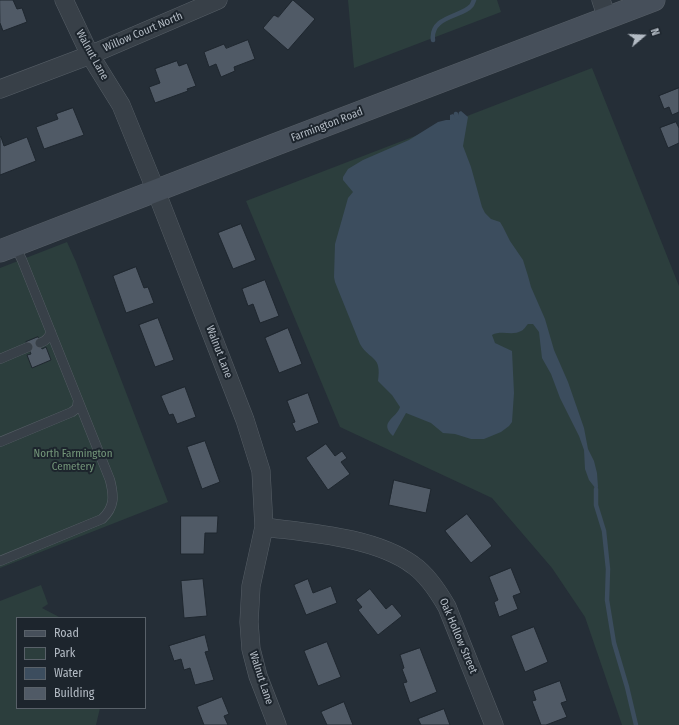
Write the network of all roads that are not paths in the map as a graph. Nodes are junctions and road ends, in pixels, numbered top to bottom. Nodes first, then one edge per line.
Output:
1 (64, 0) edge
2 (218, 0) edge
3 (654, 0) edge
4 (631, 4) edge
5 (604, 9) edge
6 (90, 54) junction
7 (0, 89) edge
8 (156, 191) junction
9 (7, 249) edge
10 (51, 332) junction
11 (40, 343) dead end
12 (28, 347) dead end
13 (0, 358) edge
14 (78, 401) junction
15 (0, 442) edge
16 (264, 527) junction
17 (0, 561) edge
18 (277, 725) edge
19 (494, 725) edge

1 - 6 street, Walnut Lane
2 - 6 street, Willow Court North
3 - 4 street, Farmington Road
4 - 5 street, Farmington Road
5 - 8 street, Farmington Road
6 - 7 street, Willow Court North
6 - 8 street, Walnut Lane
8 - 9 street, Farmington Road
8 - 16 street, Walnut Lane
9 - 10 lane
10 - 11 lane
10 - 14 lane
12 - 13 lane
14 - 15 lane
14 - 17 lane
16 - 18 street, Walnut Lane
16 - 19 street, Oak Hollow Street

